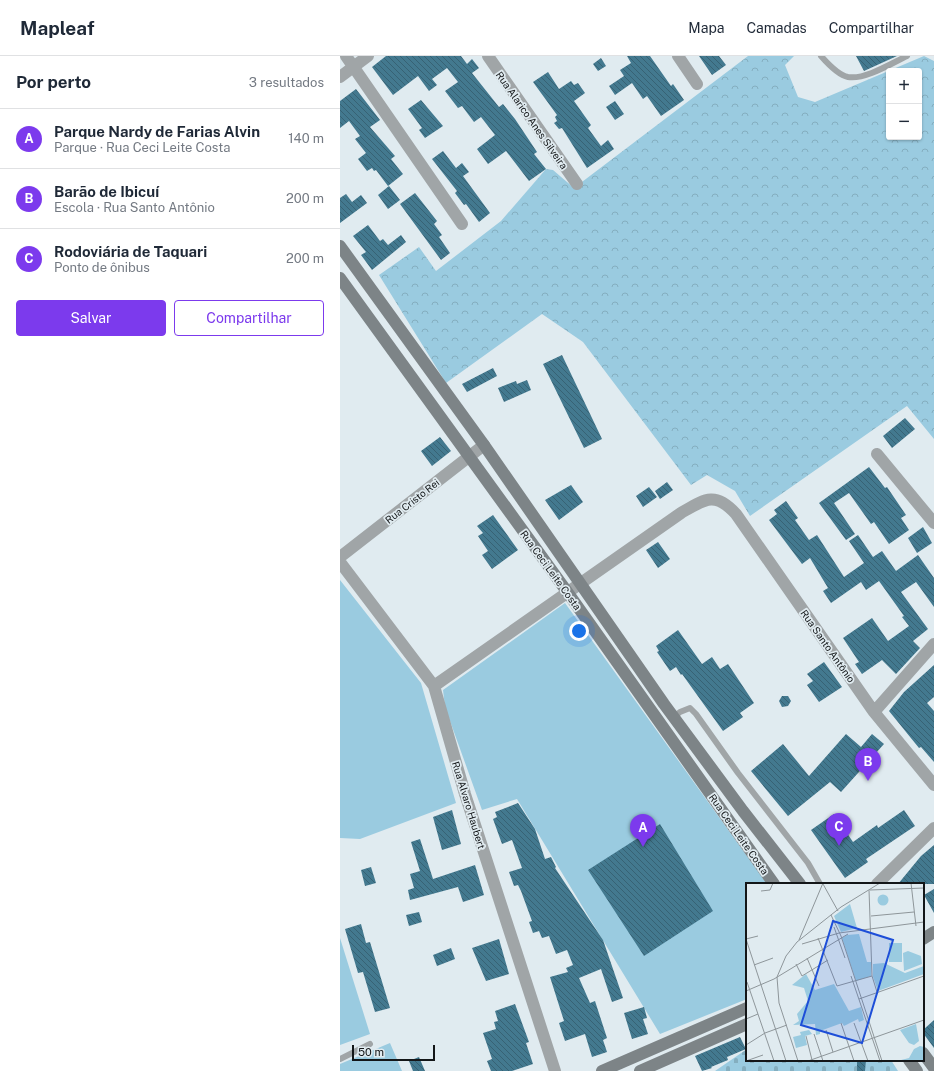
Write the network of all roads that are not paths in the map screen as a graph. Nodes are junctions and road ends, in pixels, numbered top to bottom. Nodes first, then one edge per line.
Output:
1 (346, 56) edge
2 (368, 56) edge
3 (488, 56) edge
4 (678, 56) edge
5 (821, 56) edge
6 (907, 56) edge
7 (354, 67) junction
8 (340, 77) edge
9 (697, 84) dead end
10 (577, 184) dead end
11 (462, 224) dead end
12 (340, 246) edge
13 (340, 278) edge
14 (484, 446) junction
15 (877, 454) dead end
16 (470, 457) junction
17 (934, 523) edge
18 (340, 557) edge
19 (340, 562) edge
20 (582, 583) junction
21 (568, 593) junction
22 (934, 644) edge
23 (434, 686) junction
24 (874, 712) junction
25 (674, 717) junction
26 (662, 726) junction
27 (934, 785) edge
28 (934, 828) edge
29 (773, 883) edge
30 (799, 883) edge
31 (819, 883) edge
32 (878, 883) edge
33 (934, 932) edge
34 (924, 938) edge
35 (746, 1008) edge
36 (746, 1024) edge
37 (370, 1044) dead end
38 (924, 1054) edge
39 (340, 1059) edge
40 (910, 1061) edge
41 (934, 1068) edge
42 (555, 1071) edge
43 (602, 1071) edge
44 (640, 1071) edge
45 (917, 1071) edge

1 - 7 street
2 - 7 street
3 - 10 street, Rua Alarico Anes Silveira
4 - 9 street
5 - 6 lane
7 - 8 street
7 - 11 street
12 - 14 street, Rua Ceci Leite Costa
13 - 16 street, Rua Ceci Leite Costa
14 - 16 street, Rua Cristo Rei
14 - 20 street, Rua Ceci Leite Costa
15 - 17 street
16 - 18 street, Rua Cristo Rei
16 - 21 street, Rua Ceci Leite Costa
19 - 23 street, Rua Alvaro Haubert
20 - 21 street
20 - 24 street, Rua Santo Antônio
20 - 25 street, Rua Ceci Leite Costa
21 - 23 street
21 - 26 street, Rua Ceci Leite Costa
22 - 24 street
23 - 42 street, Rua Alvaro Haubert
24 - 27 street, Rua Santo Antônio
25 - 26 street
25 - 30 street, Rua Ceci Leite Costa
25 - 31 lane
26 - 29 street, Rua Ceci Leite Costa
28 - 32 street
33 - 34 street
35 - 43 street
36 - 44 street
37 - 39 lane
38 - 41 street
40 - 45 street

